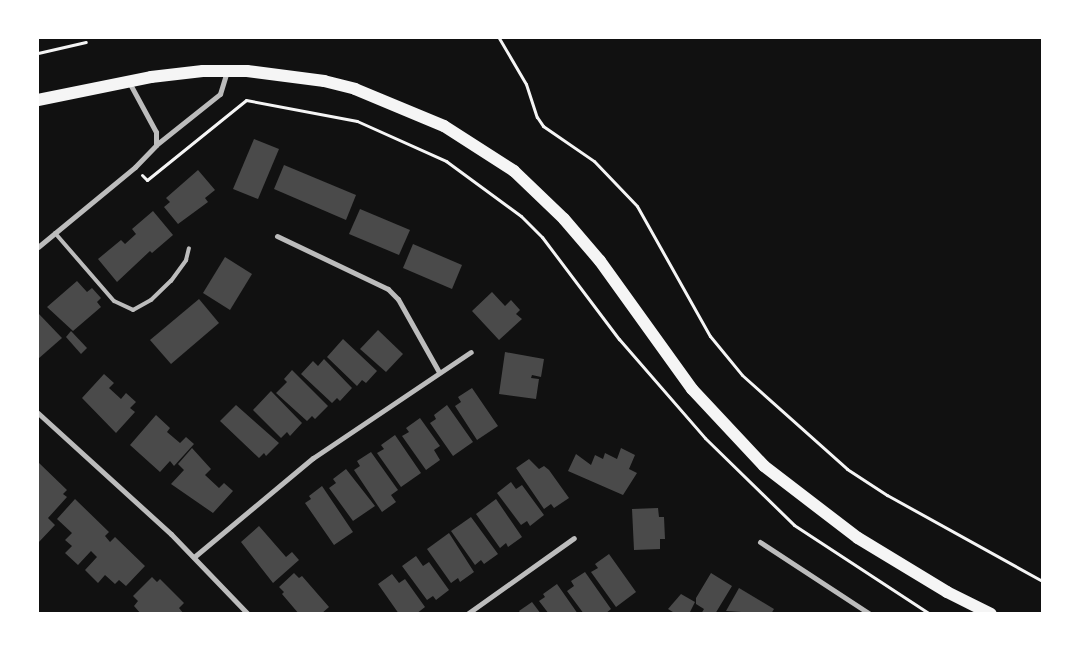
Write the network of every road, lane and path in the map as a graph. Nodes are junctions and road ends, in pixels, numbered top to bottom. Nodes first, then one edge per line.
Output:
1 (500, 38) edge
2 (86, 42) dead end
3 (38, 53) edge
4 (228, 70) junction
5 (129, 81) junction
6 (38, 100) edge
7 (156, 145) junction
8 (135, 167) junction
9 (55, 233) junction
10 (277, 236) dead end
11 (38, 248) edge
12 (189, 248) dead end
13 (471, 352) dead end
14 (439, 372) junction
15 (38, 412) edge
16 (574, 538) dead end
17 (760, 542) dead end
18 (194, 557) junction
19 (1042, 581) edge
20 (248, 614) edge
21 (467, 614) edge
22 (870, 614) edge
23 (930, 614) edge
24 (990, 614) edge

1 - 19 path
2 - 3 path
4 - 5 main road
4 - 7 street
4 - 24 main road
5 - 6 main road
5 - 7 street
7 - 8 street
8 - 9 street
8 - 23 path
9 - 11 street
9 - 12 lane
10 - 14 street
13 - 14 street
14 - 18 street
15 - 18 street
16 - 21 street
17 - 22 street
18 - 20 street

